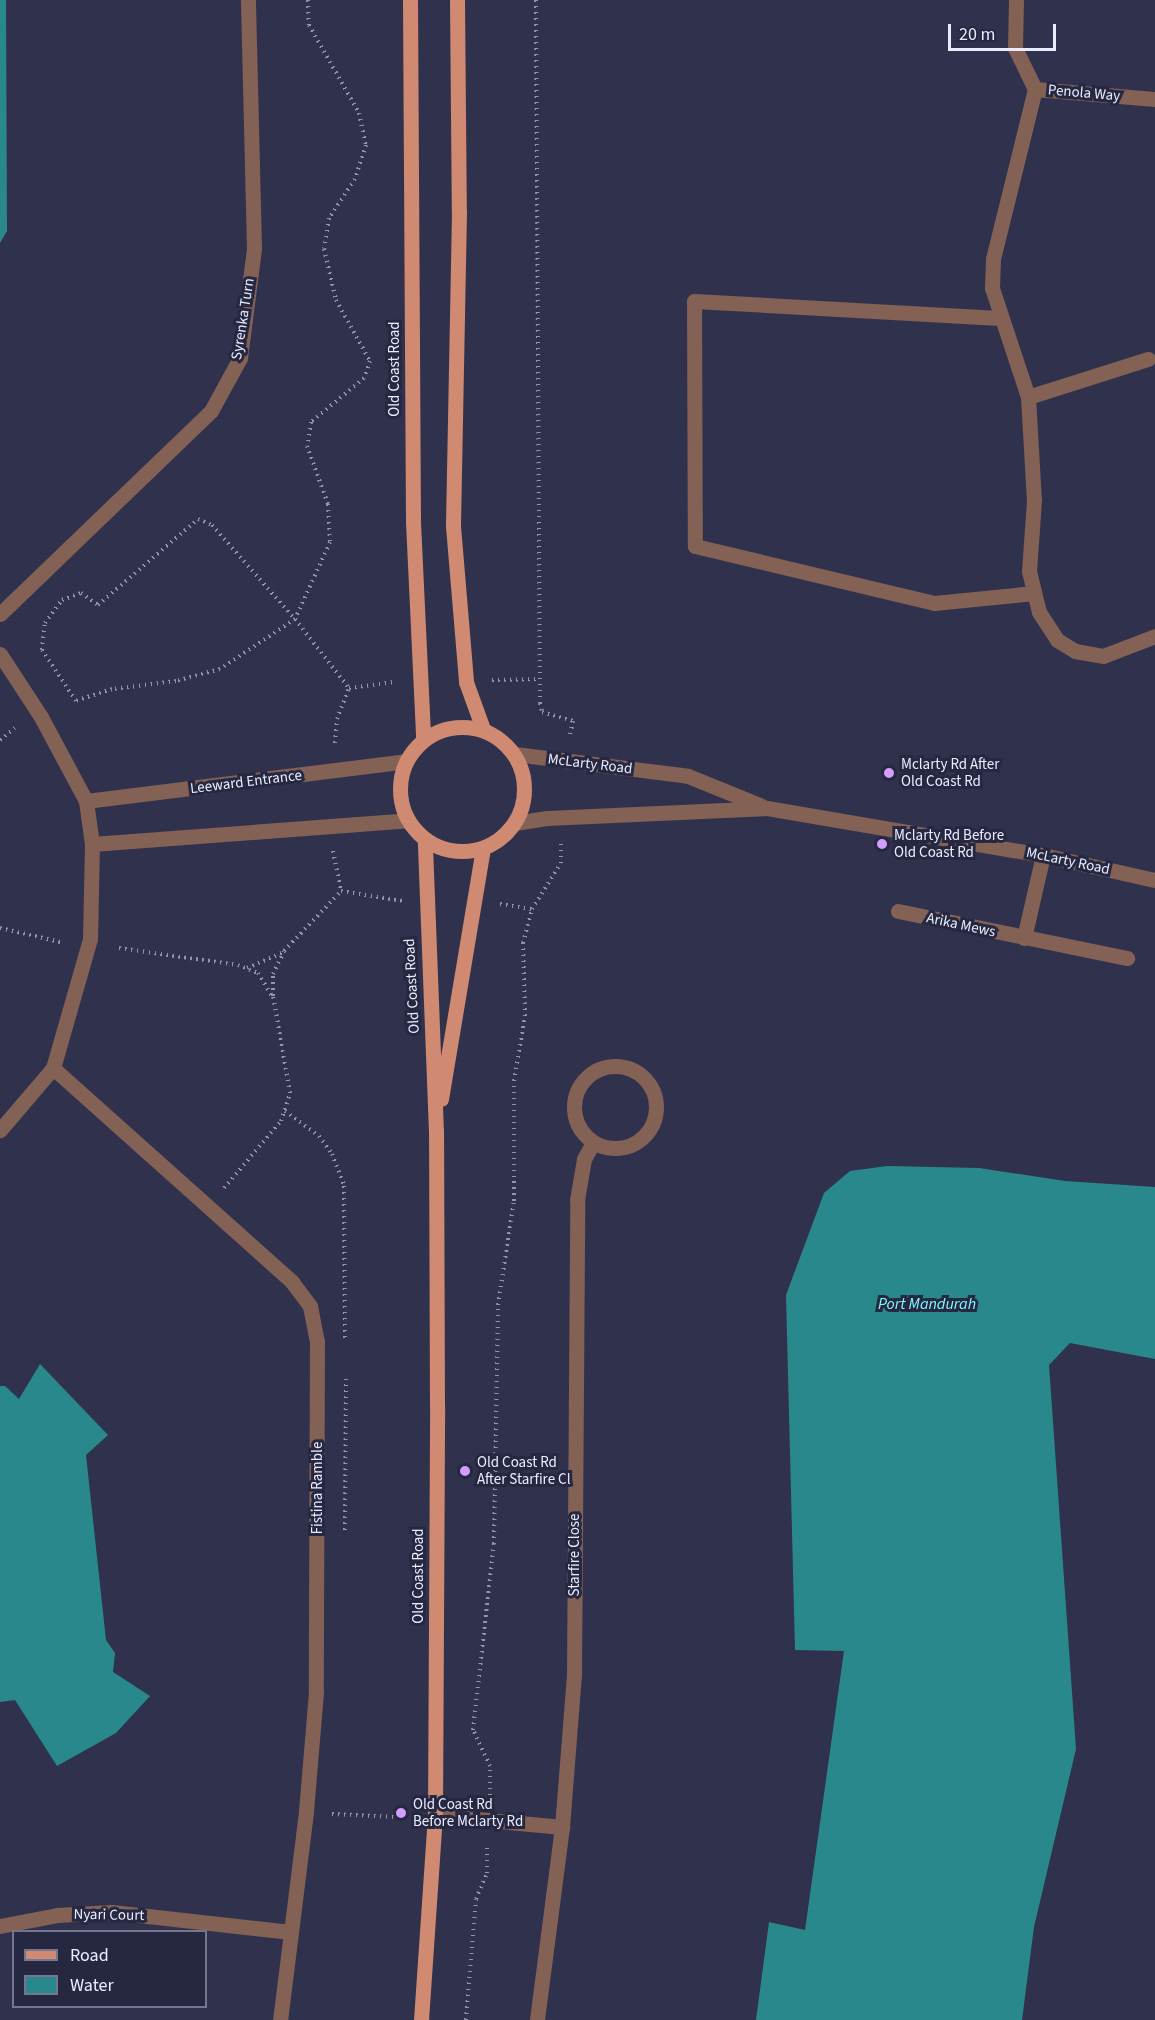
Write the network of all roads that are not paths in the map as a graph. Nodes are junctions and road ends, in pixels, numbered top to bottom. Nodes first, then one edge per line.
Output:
1 (248, 0) edge
2 (410, 0) edge
3 (457, 0) edge
4 (1016, 0) edge
5 (1035, 89) junction
6 (1155, 99) edge
7 (999, 318) junction
8 (1148, 358) dead end
9 (1028, 397) junction
10 (1034, 592) junction
11 (0, 614) edge
12 (1155, 636) edge
13 (0, 654) edge
14 (483, 729) junction
15 (423, 737) junction
16 (515, 754) junction
17 (406, 761) junction
18 (86, 801) junction
19 (767, 808) junction
20 (408, 820) junction
21 (515, 824) junction
22 (425, 839) junction
23 (92, 844) junction
24 (483, 848) junction
25 (1043, 855) junction
26 (1155, 880) edge
27 (898, 911) dead end
28 (1024, 938) junction
29 (1127, 958) dead end
30 (53, 1068) junction
31 (0, 1130) edge
32 (436, 1132) junction
33 (593, 1143) junction
34 (435, 1815) junction
35 (562, 1827) junction
36 (0, 1926) edge
37 (291, 1932) junction
38 (280, 2020) edge
39 (421, 2020) edge
40 (537, 2020) edge

1 - 11 street, Syrenka Turn
2 - 15 main road, Old Coast Road
3 - 14 main road
4 - 5 street, Penola Way
5 - 6 street, Penola Way
5 - 7 street
7 - 9 street
7 - 10 street
8 - 9 street
9 - 10 street
10 - 12 street
13 - 18 street
14 - 15 main road
14 - 16 main road
15 - 17 main road
16 - 19 street, McLarty Road
16 - 21 main road
17 - 18 street, Leeward Entrance
17 - 20 main road
18 - 23 street
19 - 21 street, McLarty Road
19 - 25 street, McLarty Road
20 - 22 main road
20 - 23 street
21 - 24 main road
22 - 24 main road
22 - 32 main road, Old Coast Road
23 - 30 street
24 - 32 main road, Old Coast Road
25 - 26 street, McLarty Road
25 - 28 street
27 - 28 street, Arika Mews
28 - 29 street, Arika Mews
30 - 31 street
30 - 37 street, Fistina Ramble
32 - 34 main road, Old Coast Road
33 - 33 street
33 - 35 street, Starfire Close
34 - 35 street
34 - 39 main road, Old Coast Road
35 - 40 street, Starfire Close
36 - 37 street, Nyari Court
37 - 38 street, Fistina Ramble

